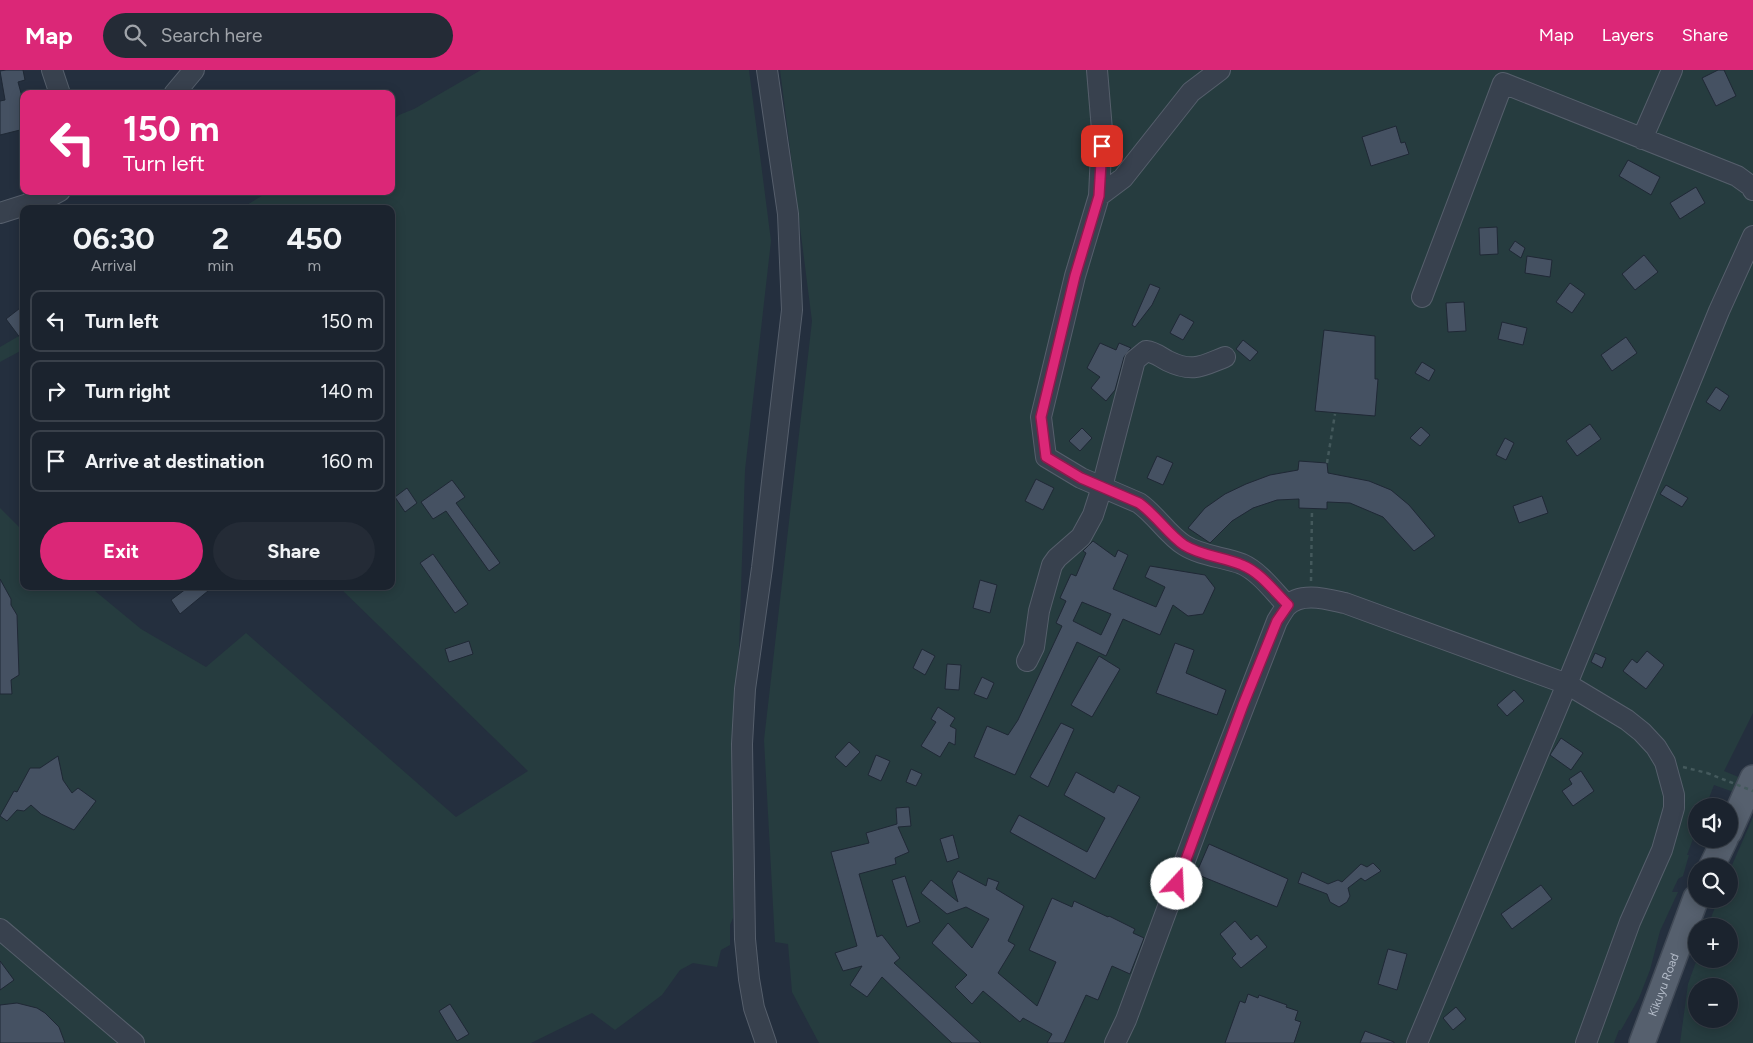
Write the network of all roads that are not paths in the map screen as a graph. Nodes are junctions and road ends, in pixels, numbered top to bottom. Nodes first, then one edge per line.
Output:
1 (52, 70) edge
2 (194, 70) edge
3 (767, 70) edge
4 (1097, 70) edge
5 (1220, 70) edge
6 (1672, 70) edge
7 (59, 90) edge
8 (177, 90) edge
9 (1642, 139) junction
10 (1753, 190) edge
11 (53, 195) edge
12 (1099, 196) junction
13 (25, 205) edge
14 (20, 207) edge
15 (0, 213) edge
16 (1753, 236) edge
17 (1422, 297) dead end
18 (1225, 357) dead end
19 (1102, 487) junction
20 (1288, 605) junction
21 (1027, 661) dead end
22 (1567, 684) junction
23 (1753, 778) edge
24 (1738, 812) edge
25 (1692, 908) edge
26 (0, 929) edge
27 (134, 1043) edge
28 (766, 1043) edge
29 (1115, 1043) edge
30 (1417, 1043) edge
31 (1586, 1043) edge
32 (1642, 1043) edge

1 - 7 street
2 - 8 street
3 - 28 street
4 - 12 street
5 - 12 street
6 - 9 street
9 - 10 street
9 - 17 street
11 - 13 street
12 - 19 street
14 - 15 street
16 - 22 street
18 - 19 street
19 - 20 street
19 - 21 street
20 - 22 street
20 - 29 street
22 - 30 street
22 - 31 street
23 - 24 main road
25 - 32 main road, Kikuyu Road
26 - 27 street

